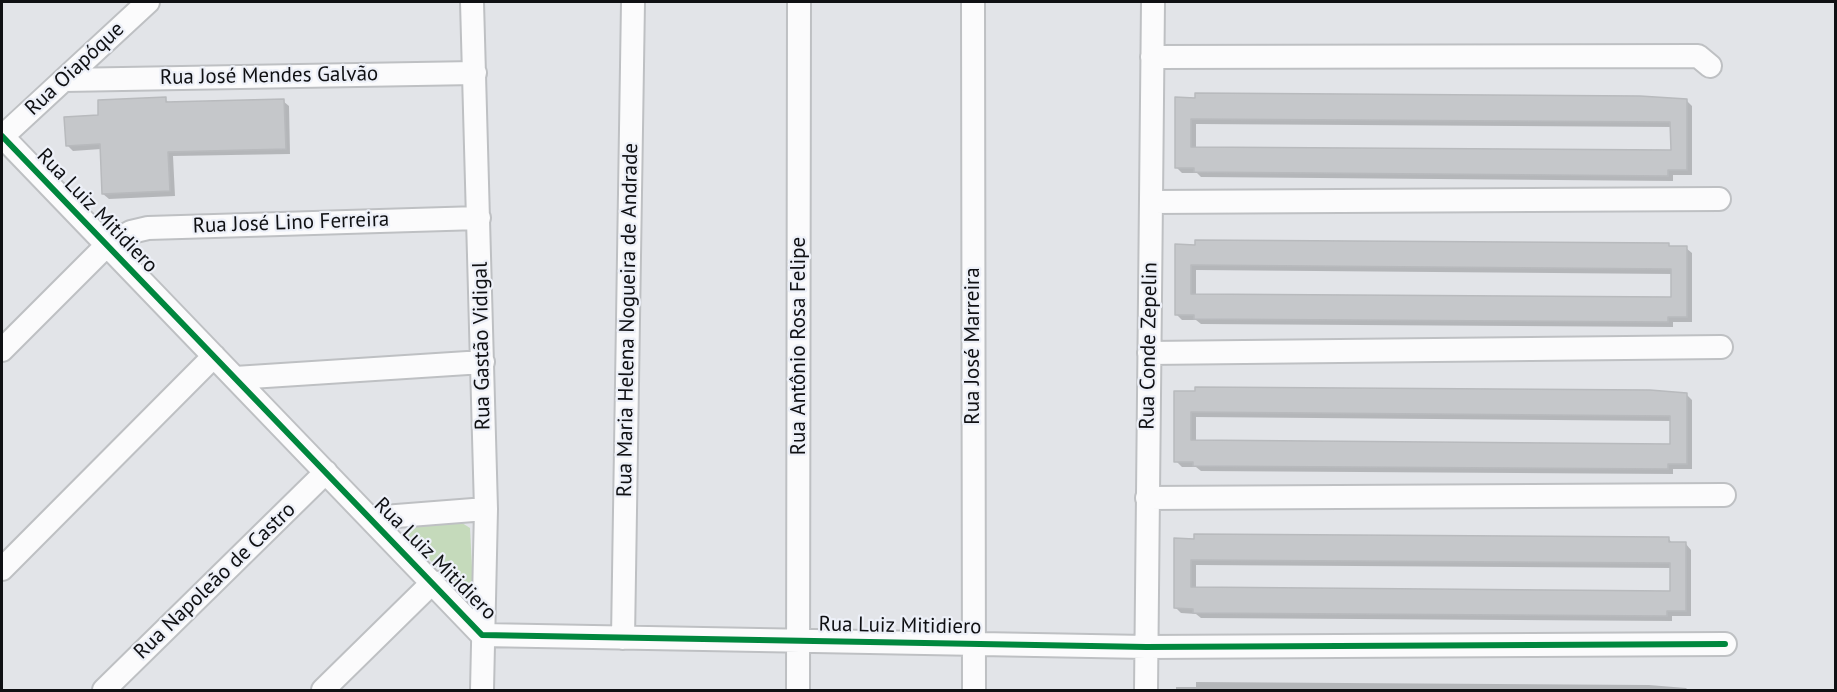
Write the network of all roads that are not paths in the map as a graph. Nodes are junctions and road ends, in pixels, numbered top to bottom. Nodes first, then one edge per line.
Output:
1 (148, 2) edge
2 (472, 2) edge
3 (633, 2) edge
4 (799, 2) edge
5 (973, 2) edge
6 (1153, 2) edge
7 (1152, 57) junction
8 (1710, 66) dead end
9 (475, 73) junction
10 (64, 80) junction
11 (2, 137) edge
12 (1719, 199) dead end
13 (1151, 202) junction
14 (479, 218) junction
15 (107, 245) junction
16 (1721, 346) dead end
17 (2, 350) edge
18 (1149, 353) junction
19 (214, 356) junction
20 (483, 362) junction
21 (235, 378) junction
22 (326, 472) junction
23 (1724, 495) dead end
24 (1148, 498) junction
25 (486, 509) junction
26 (371, 518) junction
27 (2, 569) edge
28 (433, 582) junction
29 (482, 636) junction
30 (622, 638) junction
31 (798, 641) junction
32 (974, 644) junction
33 (1725, 644) dead end
34 (1146, 647) junction
35 (104, 690) edge
36 (323, 690) edge
37 (482, 690) edge
38 (798, 690) edge
39 (974, 690) edge
40 (1146, 690) edge

1 - 10 street, Rua Oiapóque
2 - 9 street, Rua Gastão Vidigal
3 - 30 street, Rua Maria Helena Nogueira de Andrade
4 - 31 street, Rua Antônio Rosa Felipe
5 - 32 street, Rua José Marreira
6 - 7 street, Rua Conde Zepelin
7 - 8 street
7 - 13 street, Rua Conde Zepelin
9 - 10 street, Rua José Mendes Galvão
9 - 14 street, Rua Gastão Vidigal
10 - 11 street, Rua Oiapóque
11 - 15 street, Rua Luiz Mitidiero
12 - 13 street
13 - 18 street, Rua Conde Zepelin
14 - 15 street, Rua José Lino Ferreira
14 - 20 street, Rua Gastão Vidigal
15 - 17 street
15 - 19 street, Rua Luiz Mitidiero
16 - 18 street
18 - 24 street, Rua Conde Zepelin
19 - 21 street, Rua Luiz Mitidiero
19 - 27 street
20 - 21 street
20 - 25 street, Rua Gastão Vidigal
21 - 22 street, Rua Luiz Mitidiero
22 - 26 street, Rua Luiz Mitidiero
22 - 35 street, Rua Napoleão de Castro
23 - 24 street
24 - 34 street, Rua Conde Zepelin
25 - 26 street
25 - 29 street, Rua Gastão Vidigal
26 - 28 street, Rua Luiz Mitidiero
28 - 29 street, Rua Luiz Mitidiero
28 - 36 street
29 - 30 street, Rua Luiz Mitidiero
29 - 37 street, Rua Gastão Vidigal
30 - 31 street, Rua Luiz Mitidiero
31 - 32 street, Rua Luiz Mitidiero
31 - 38 street, Rua Antônio Rosa Felipe
32 - 34 street, Rua Luiz Mitidiero
32 - 39 street, Rua José Marreira
33 - 34 street, Rua Luiz Mitidiero
34 - 40 street, Rua Conde Zepelin

